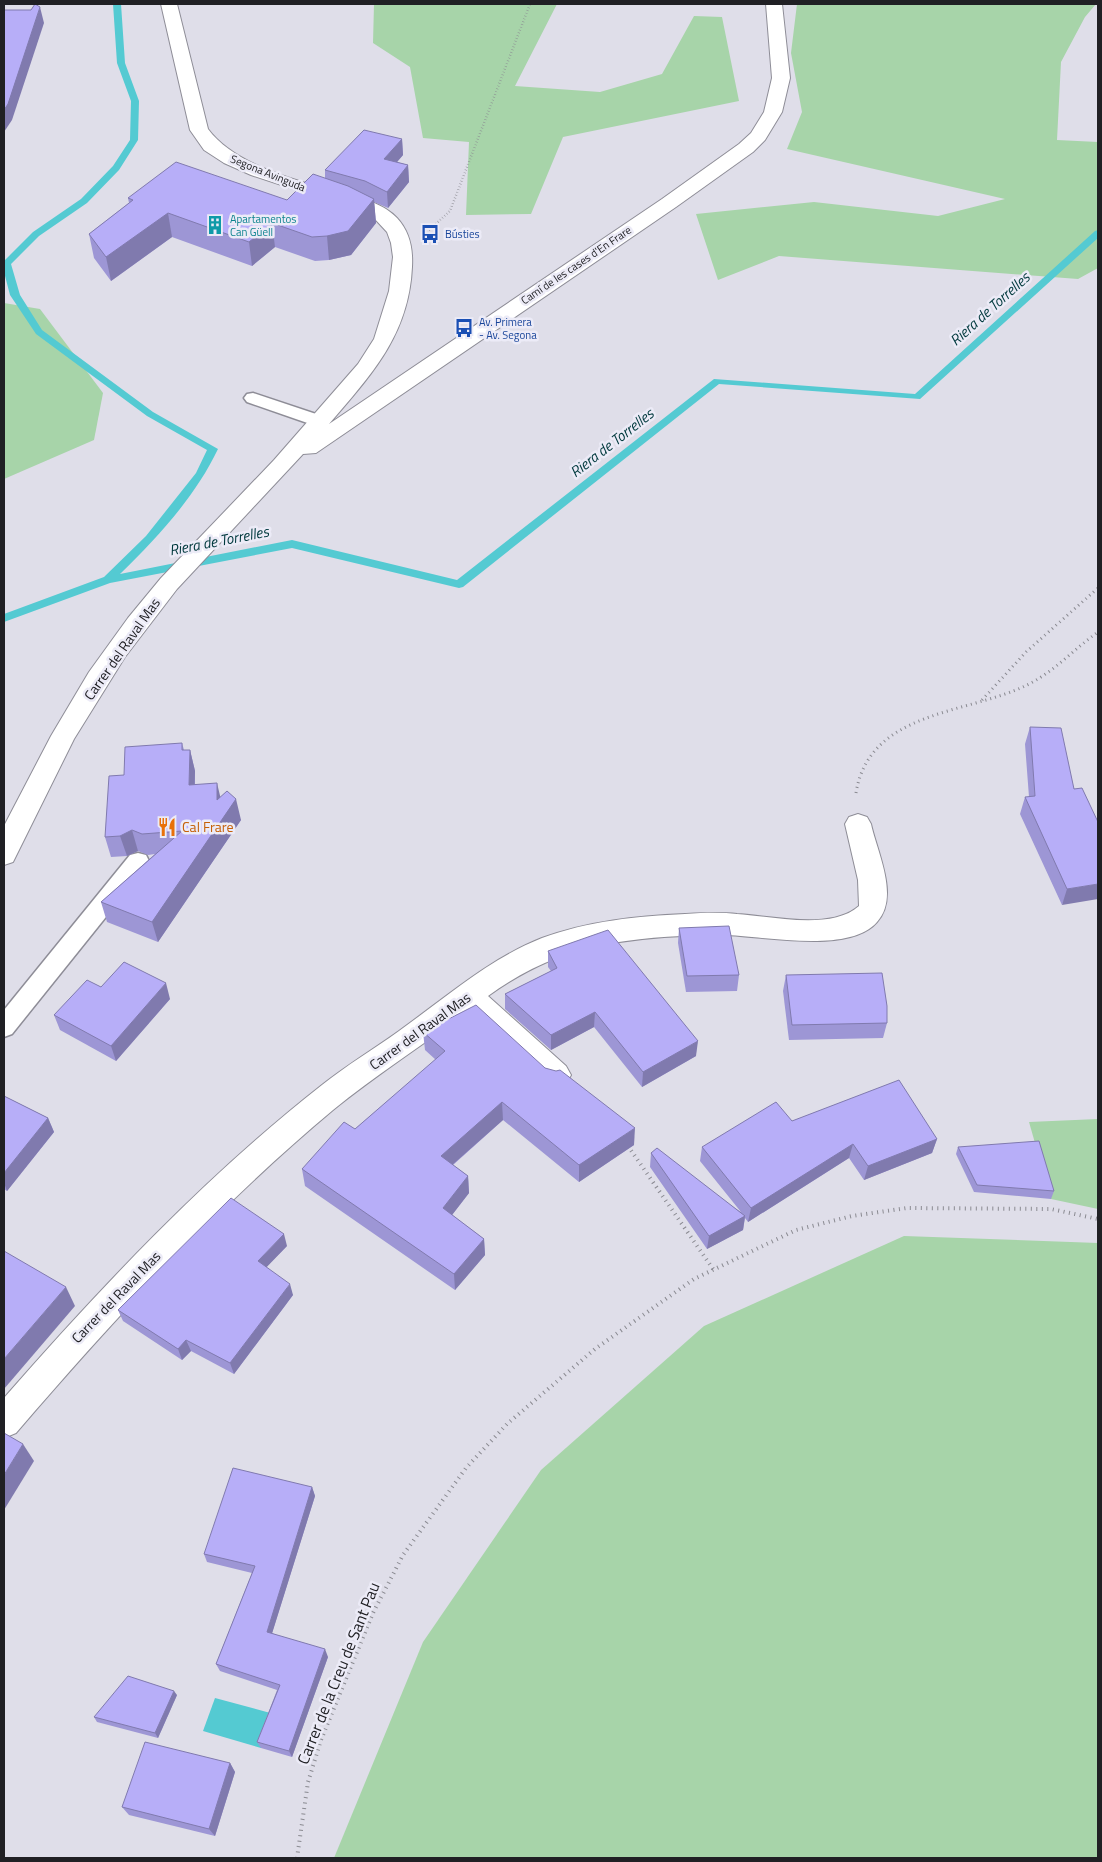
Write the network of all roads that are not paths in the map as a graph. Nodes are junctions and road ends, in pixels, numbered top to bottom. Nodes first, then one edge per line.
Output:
1 (169, 4) edge
2 (774, 4) edge
3 (253, 398) dead end
4 (319, 421) junction
5 (278, 469) junction
6 (858, 824) road end
7 (4, 855) edge
8 (138, 862) dead end
9 (469, 996) junction
10 (4, 1028) edge
11 (556, 1075) edge
12 (4, 1422) edge

1 - 4 street, Segona Avinguda
2 - 5 street, Camí de les cases d'En Frare
3 - 4 lane
4 - 5 street, Segona Avinguda
5 - 7 street, Carrer del Raval Mas
6 - 9 street, Carrer del Raval Mas
8 - 10 lane
9 - 11 street
9 - 12 street, Carrer del Raval Mas

